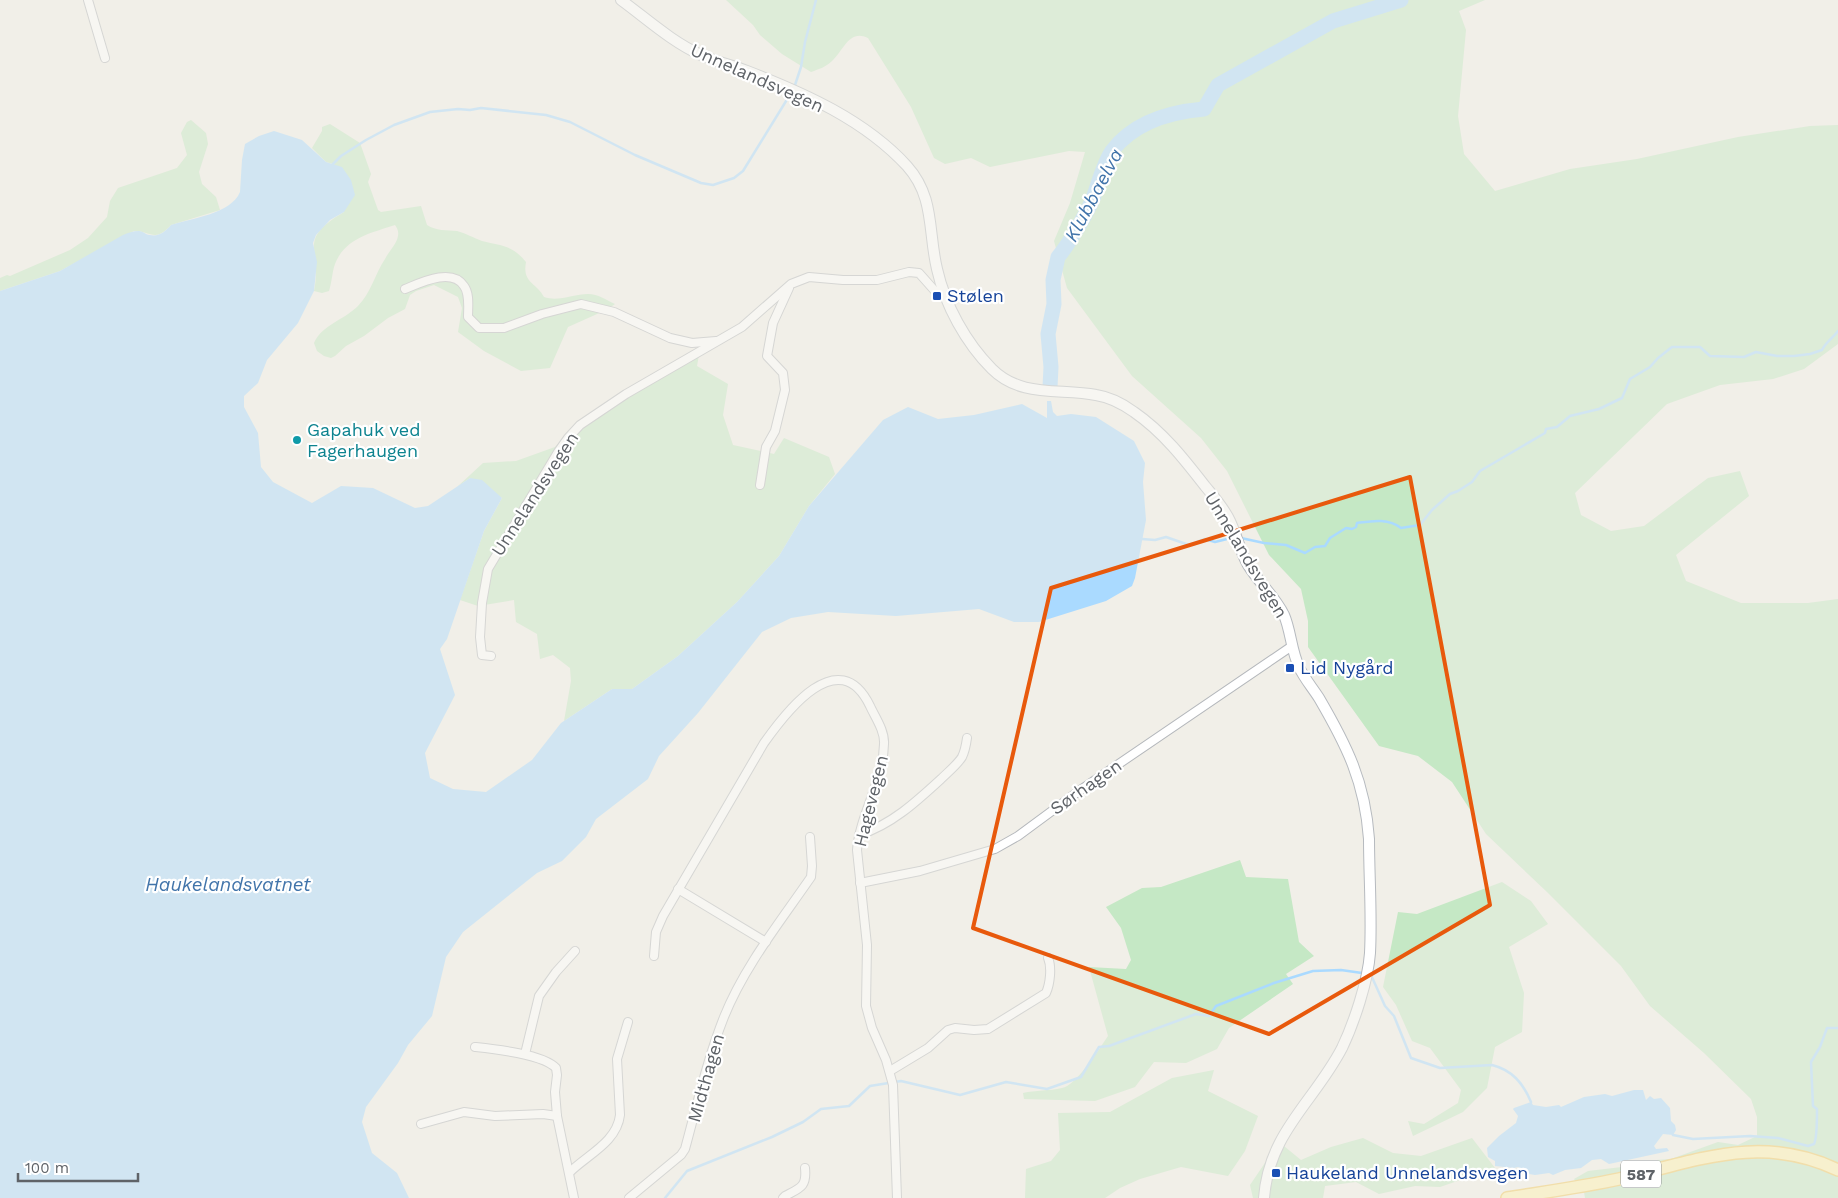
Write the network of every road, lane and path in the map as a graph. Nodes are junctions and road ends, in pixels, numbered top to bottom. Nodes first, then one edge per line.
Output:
1 (88, 0) edge
2 (621, 0) edge
3 (105, 58) dead end
4 (791, 284) junction
5 (405, 289) dead end
6 (943, 290) junction
7 (718, 341) junction
8 (760, 485) dead end
9 (1292, 646) junction
10 (491, 656) dead end
11 (967, 738) dead end
12 (859, 836) junction
13 (810, 837) dead end
14 (860, 883) junction
15 (678, 889) junction
16 (766, 942) junction
17 (575, 951) dead end
18 (654, 956) dead end
19 (1048, 958) dead end
20 (628, 1022) dead end
21 (475, 1047) dead end
22 (524, 1054) junction
23 (891, 1078) junction
24 (557, 1116) junction
25 (420, 1124) dead end
26 (805, 1168) dead end
27 (1838, 1170) edge
28 (570, 1172) junction
29 (574, 1198) edge
30 (629, 1198) edge
31 (783, 1198) edge
32 (897, 1198) edge
33 (1264, 1198) edge
34 (1507, 1198) edge

1 - 3 street
2 - 6 main road, Unnelandsvegen
4 - 6 street, Unnelandsvegen
4 - 7 street, Unnelandsvegen
4 - 8 street
5 - 7 street, Unnelandsvegen
6 - 9 main road, Unnelandsvegen
7 - 10 street, Unnelandsvegen
9 - 14 street, Sørhagen
9 - 33 main road, Unnelandsvegen
11 - 12 street
12 - 14 street, Hagevegen
12 - 15 street, Hagevegen
13 - 16 street, Midthagen
14 - 23 street, Hagevegen
15 - 16 street
15 - 18 street, Hagevegen
16 - 30 street, Midthagen
17 - 22 street
19 - 23 street
20 - 28 street
21 - 22 street
22 - 24 street
23 - 32 street, Hagevegen
24 - 25 street
24 - 28 street
26 - 31 street
27 - 34 main road, 587
28 - 29 street

